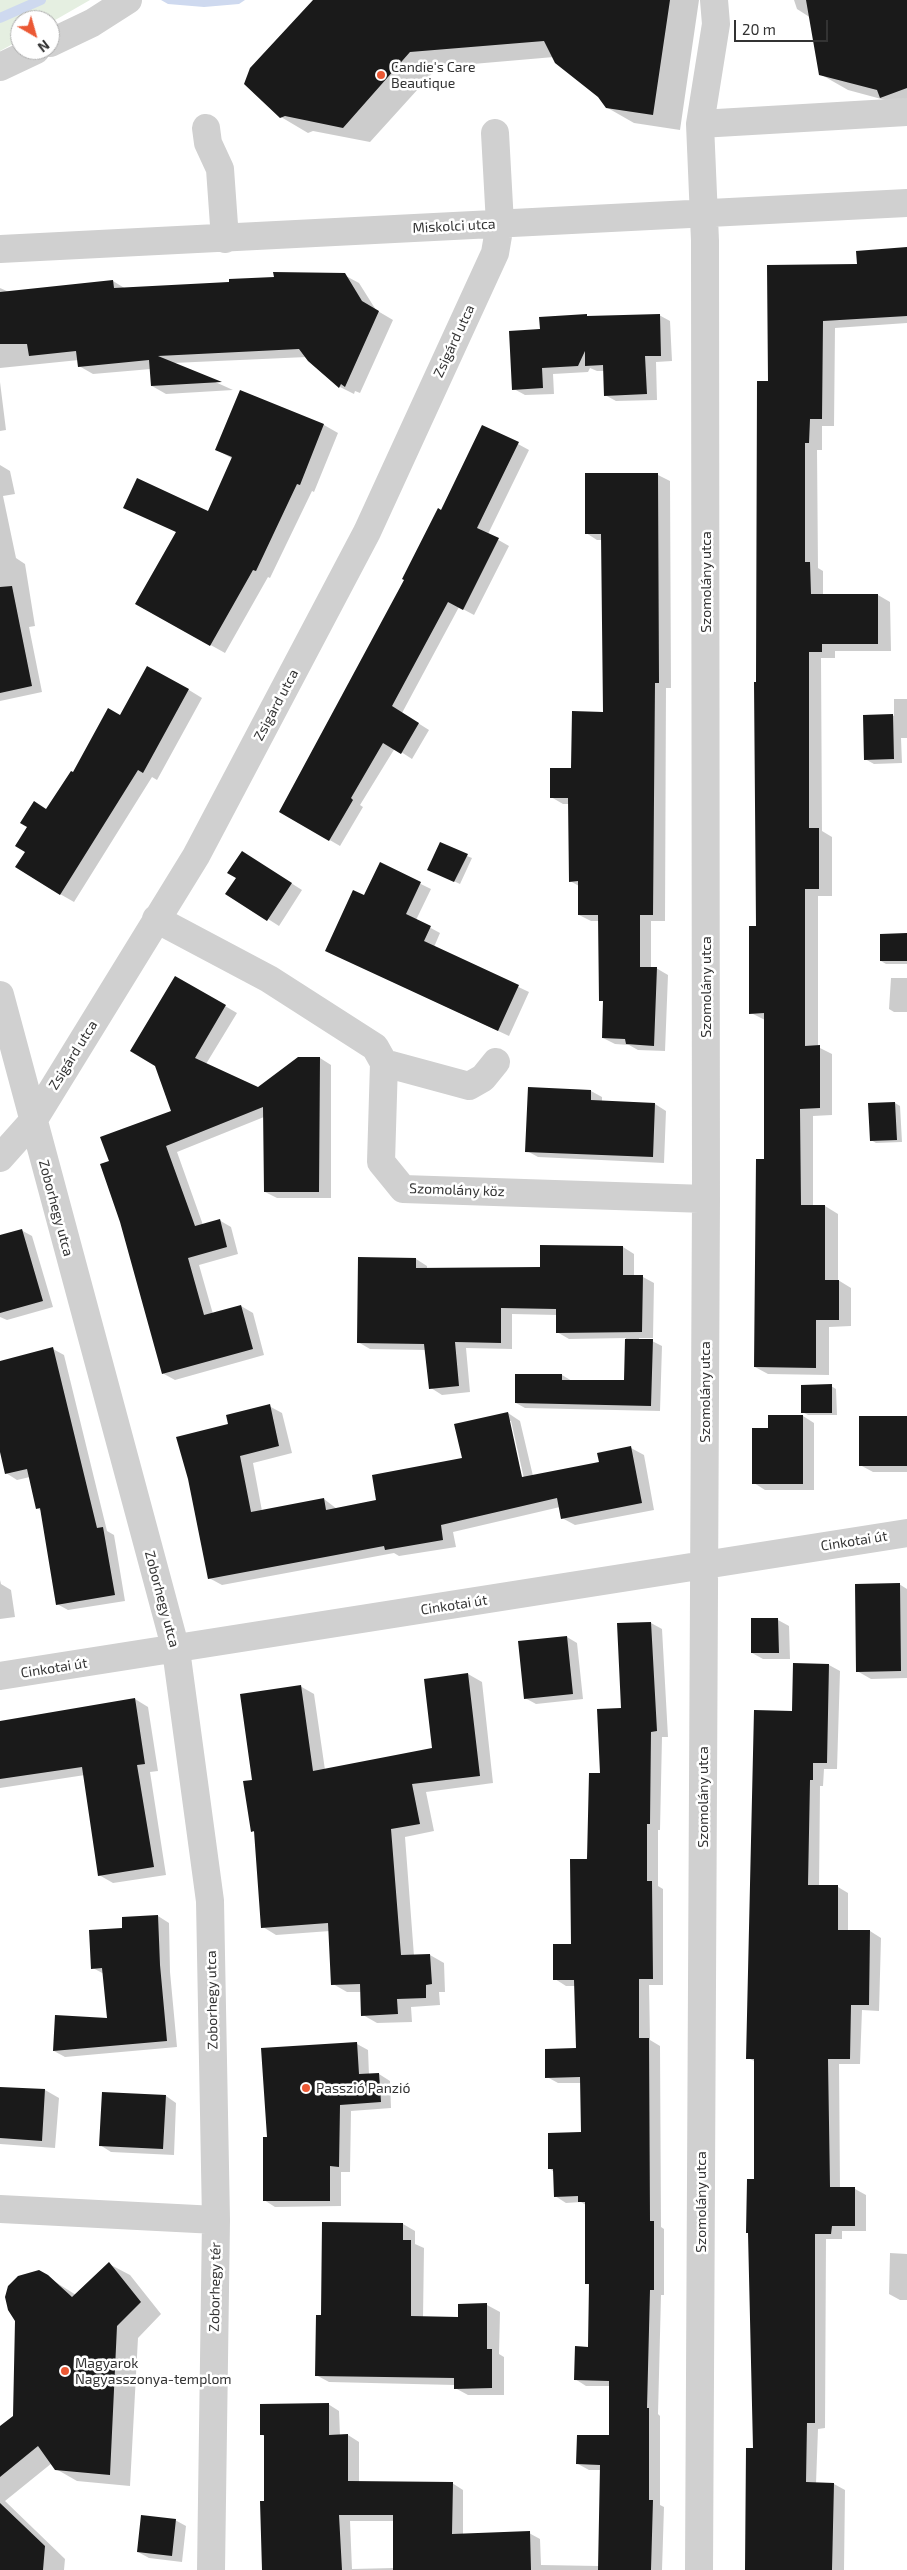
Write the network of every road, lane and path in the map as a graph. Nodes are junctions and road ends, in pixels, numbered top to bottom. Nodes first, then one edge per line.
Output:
1 (128, 0) edge
2 (714, 0) edge
3 (60, 38) edge
4 (15, 60) edge
5 (0, 67) edge
6 (907, 112) edge
7 (700, 124) junction
8 (206, 128) dead end
9 (495, 133) dead end
10 (907, 202) edge
11 (704, 214) junction
12 (500, 224) junction
13 (225, 239) junction
14 (0, 249) edge
15 (156, 919) junction
16 (0, 995) edge
17 (496, 1062) dead end
18 (384, 1063) junction
19 (32, 1120) junction
20 (0, 1158) edge
21 (706, 1199) junction
22 (907, 1533) edge
23 (705, 1564) junction
24 (176, 1650) junction
25 (0, 1676) edge
26 (0, 2208) edge
27 (216, 2220) junction
28 (211, 2570) edge
29 (699, 2570) edge

1 - 3 street
2 - 7 street, Szomolány utca
4 - 5 street
6 - 7 street
7 - 11 street, Szomolány utca
8 - 13 street
9 - 12 street, Zsigárd utca
10 - 11 street, Miskolci utca
11 - 12 street, Miskolci utca
11 - 21 street, Szomolány utca
12 - 13 street, Miskolci utca
12 - 15 street, Zsigárd utca
13 - 14 street, Miskolci utca
15 - 18 street
15 - 19 street, Zsigárd utca
16 - 19 street, Zoborhegy utca
17 - 18 street
18 - 21 street, Szomolány köz
19 - 20 street, Zsigárd utca
19 - 24 street, Zoborhegy utca
21 - 23 street, Szomolány utca
22 - 23 street, Cinkotai út
23 - 24 street, Cinkotai út
23 - 29 street, Szomolány utca
24 - 25 street, Cinkotai út
24 - 27 street, Zoborhegy utca
26 - 27 street
27 - 28 street, Zoborhegy tér

